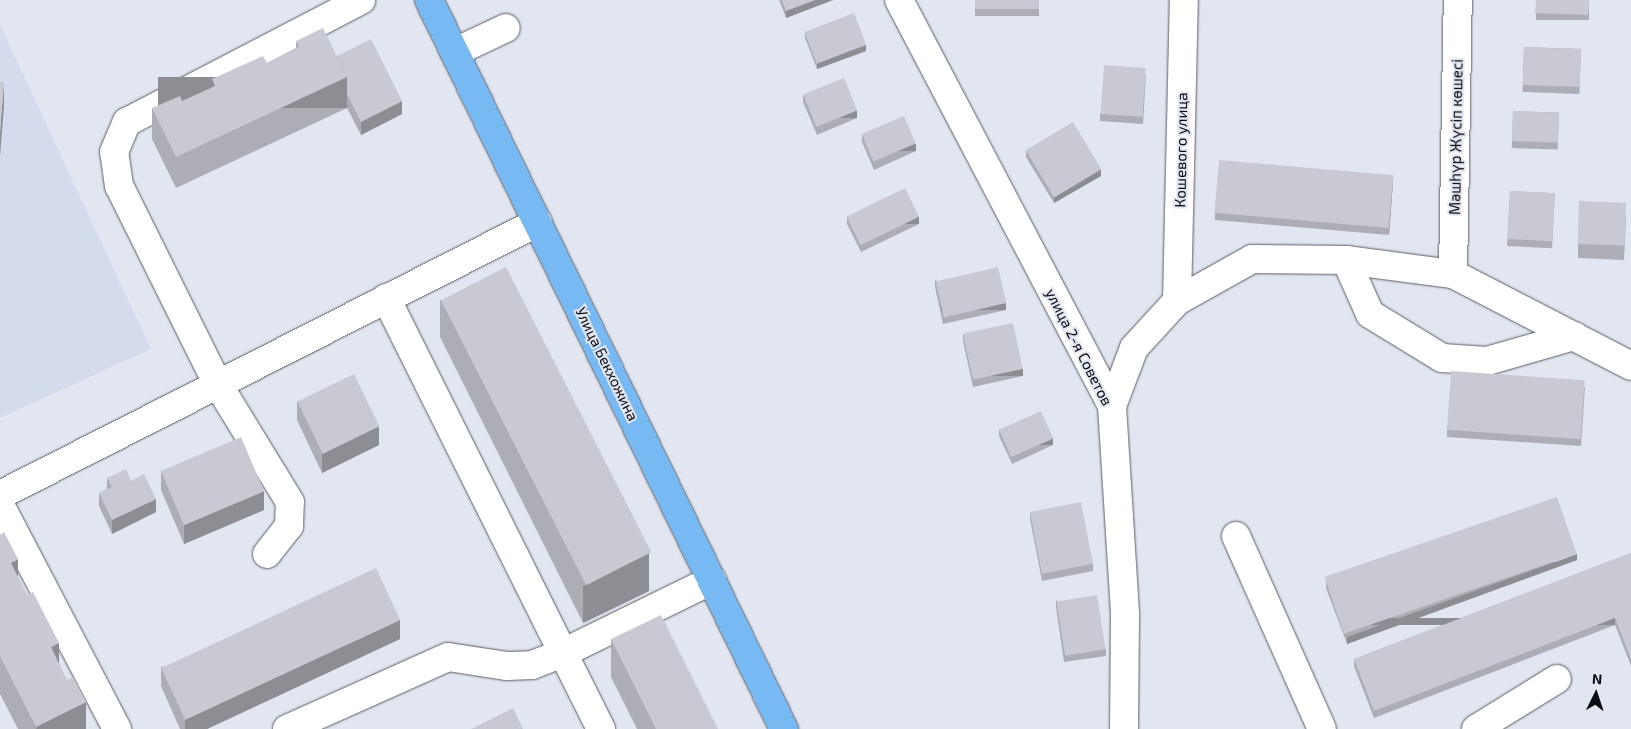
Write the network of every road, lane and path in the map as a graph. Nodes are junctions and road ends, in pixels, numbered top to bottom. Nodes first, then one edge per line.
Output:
1 (361, 0) edge
2 (430, 0) edge
3 (899, 0) edge
4 (1184, 0) edge
5 (1458, 0) edge
6 (506, 28) dead end
7 (455, 52) junction
8 (538, 222) junction
9 (1346, 260) junction
10 (1454, 274) junction
11 (386, 298) junction
12 (1177, 300) junction
13 (1574, 336) junction
14 (1631, 366) edge
15 (217, 384) junction
16 (1112, 406) junction
17 (0, 495) edge
18 (0, 505) edge
19 (1236, 536) dead end
20 (267, 554) dead end
21 (712, 580) junction
22 (563, 653) junction
23 (1557, 680) dead end
24 (117, 729) edge
25 (287, 729) edge
26 (601, 729) edge
27 (784, 729) edge
28 (1124, 729) edge
29 (1322, 729) edge
30 (1476, 729) edge

1 - 15 street
2 - 7 main road, Улица Бекхожина
3 - 16 street, улица 2-я Советов
4 - 12 street, Кошевого улица
5 - 10 street, Мәшһүр Жүсіп көшесі
6 - 7 street
7 - 8 main road, Улица Бекхожина
8 - 11 street
8 - 21 main road, Улица Бекхожина
9 - 10 street
9 - 12 street
9 - 13 street
10 - 13 street
11 - 15 street
11 - 22 street
12 - 16 street
13 - 14 street
15 - 17 street
15 - 20 street
16 - 28 street, улица 2-я Советов
18 - 24 street
19 - 29 street
21 - 22 street
21 - 27 main road, Улица Бекхожина
22 - 25 street
22 - 26 street
23 - 30 street

